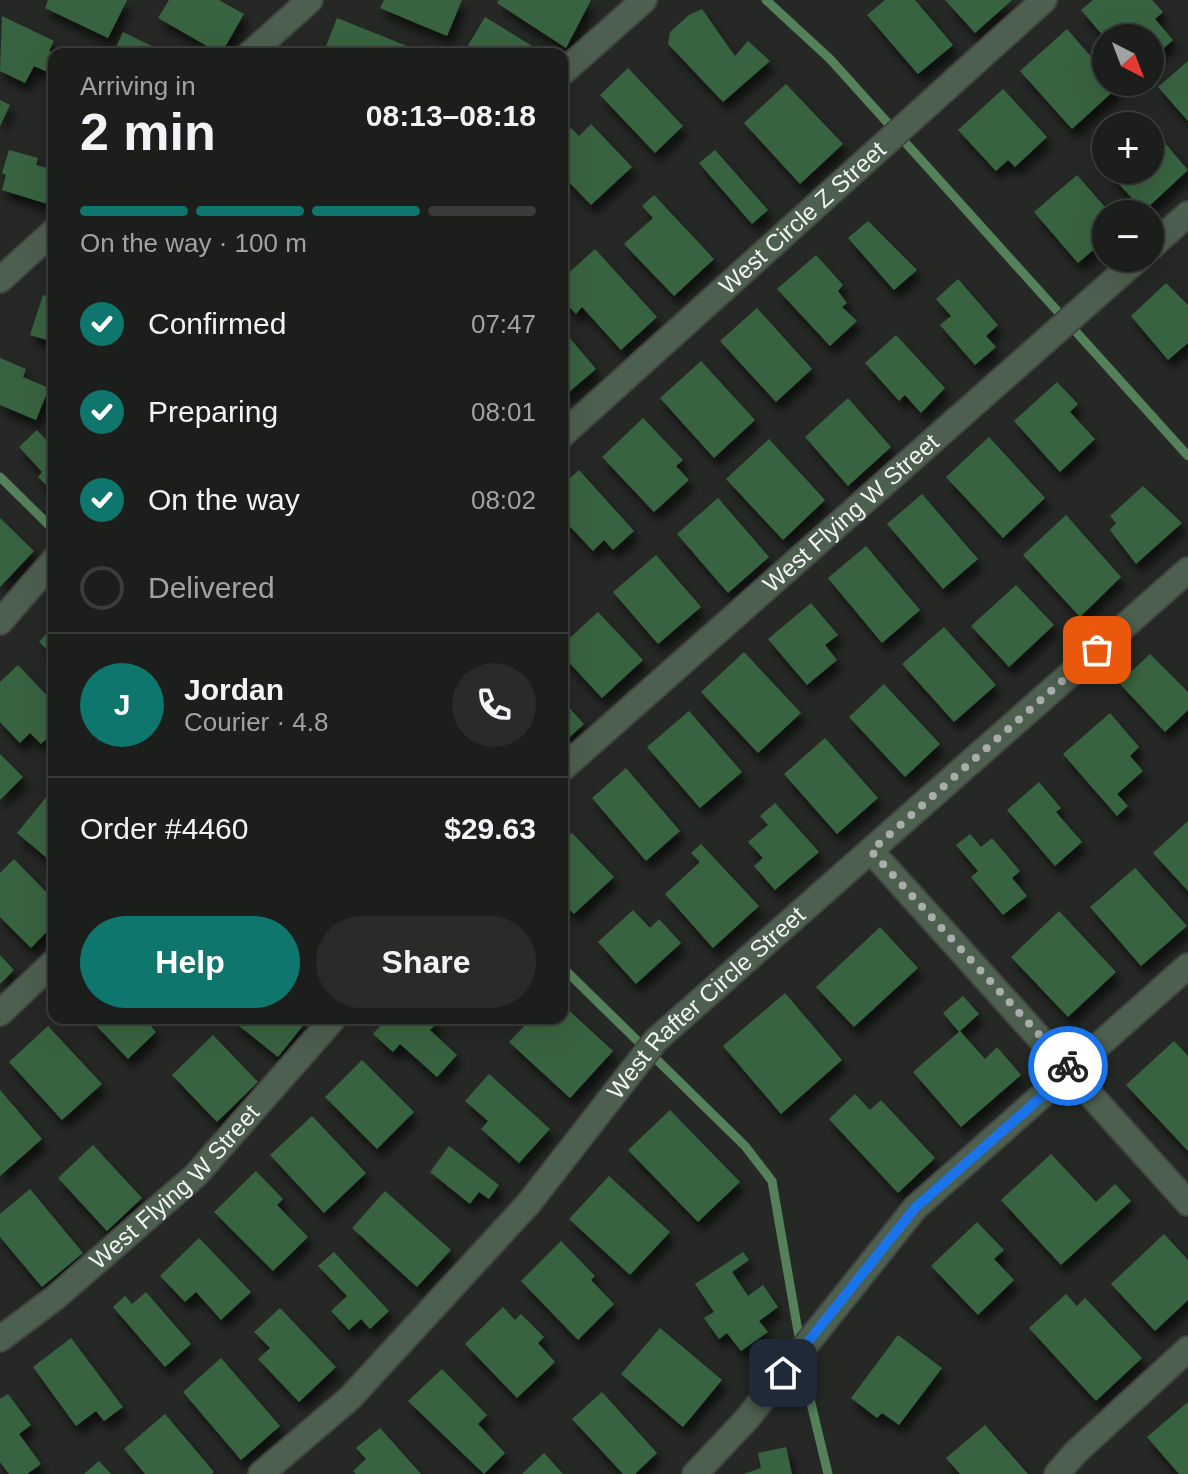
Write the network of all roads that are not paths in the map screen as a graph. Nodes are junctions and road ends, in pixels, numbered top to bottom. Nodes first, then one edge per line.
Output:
1 (310, 0) edge
2 (644, 0) edge
3 (1044, 0) edge
4 (257, 48) edge
5 (568, 68) edge
6 (1188, 214) edge
7 (1164, 235) edge
8 (48, 236) edge
9 (1123, 272) edge
10 (0, 280) edge
11 (568, 430) edge
12 (48, 567) edge
13 (1188, 570) edge
14 (0, 622) edge
15 (568, 764) edge
16 (871, 851) junction
17 (1188, 966) edge
18 (48, 968) edge
19 (0, 1013) edge
20 (329, 1024) edge
21 (1072, 1070) junction
22 (1188, 1203) edge
23 (0, 1339) edge
24 (1188, 1349) edge
25 (261, 1474) edge
26 (695, 1474) edge
27 (1057, 1474) edge

1 - 4 street
2 - 5 street
3 - 11 street, West Circle Z Street
6 - 7 street
8 - 10 street
9 - 15 street, West Flying W Street
12 - 14 street
13 - 16 street, West Rafter Circle Street
16 - 21 street
16 - 25 street, West Rafter Circle Street
17 - 21 street
18 - 19 street
20 - 23 street, West Flying W Street
21 - 22 street
21 - 26 street
24 - 27 street

